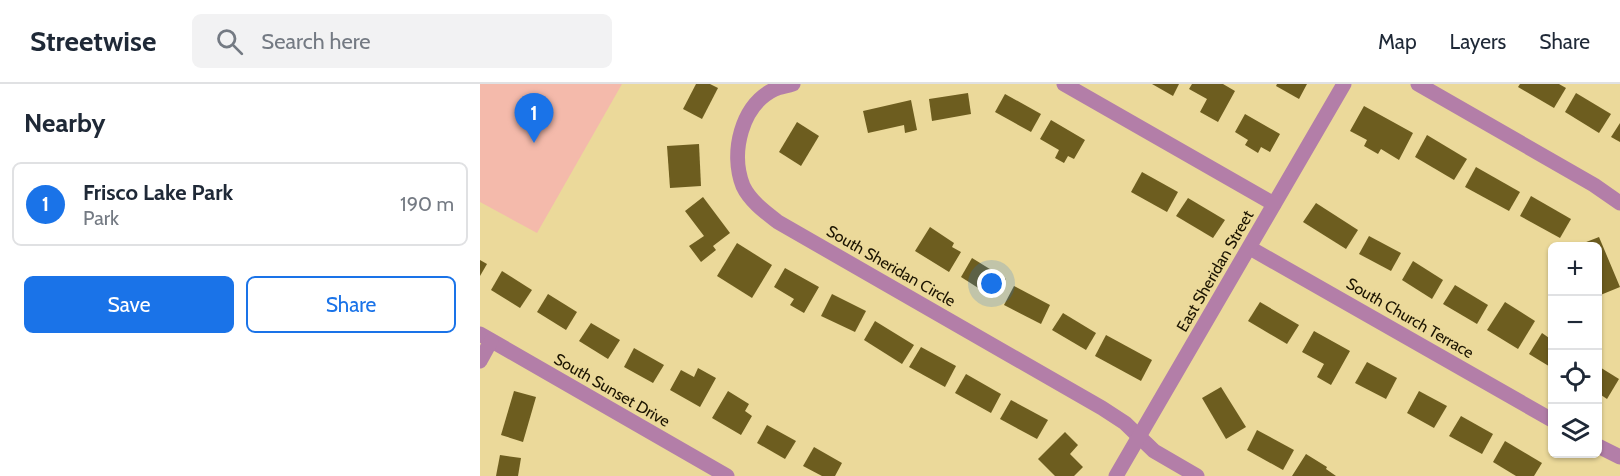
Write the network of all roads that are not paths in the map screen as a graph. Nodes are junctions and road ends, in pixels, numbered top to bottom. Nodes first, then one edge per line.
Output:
1 (793, 84) edge
2 (1064, 84) edge
3 (1344, 84) edge
4 (1418, 84) edge
5 (1620, 203) edge
6 (1274, 204) junction
7 (1250, 248) junction
8 (486, 338) edge
9 (480, 361) edge
10 (1548, 418) edge
11 (1139, 437) junction
12 (1602, 448) edge
13 (1620, 457) edge
14 (703, 470) edge
15 (727, 476) edge
16 (1116, 476) edge
17 (1197, 476) edge

1 - 11 street, South Sheridan Circle
2 - 6 street
3 - 6 street, East Sheridan Street
4 - 5 street
6 - 7 street, East Sheridan Street
7 - 10 street, South Church Terrace
7 - 11 street, East Sheridan Street
8 - 9 street
8 - 14 street, South Sunset Drive
11 - 16 street, East Sheridan Street
11 - 17 street, South Sheridan Circle
12 - 13 street
14 - 15 street, South Sunset Drive

